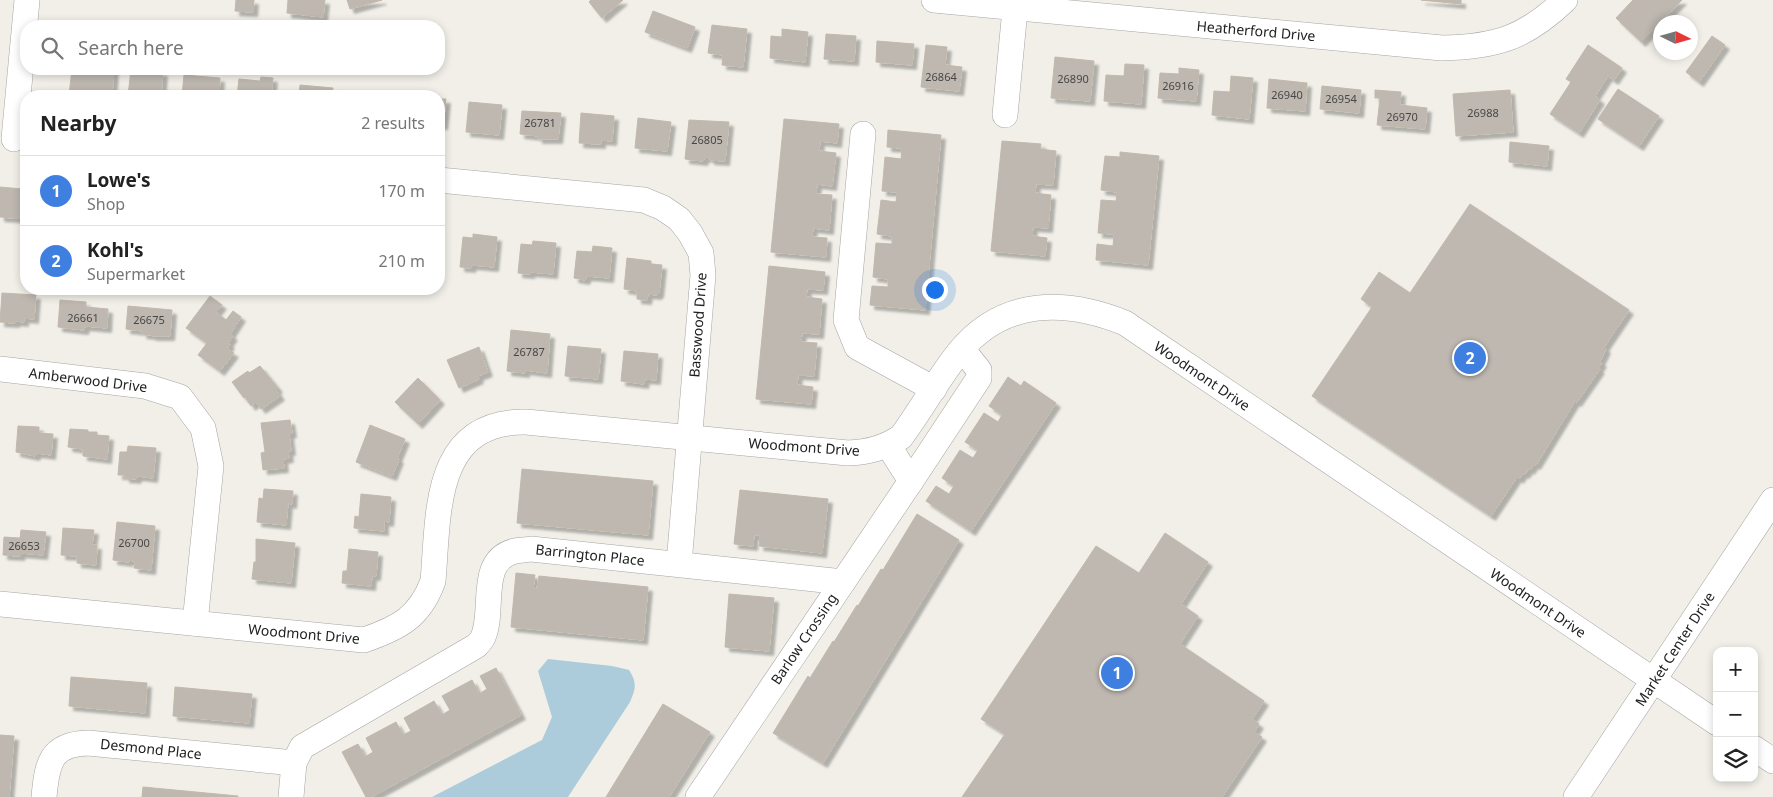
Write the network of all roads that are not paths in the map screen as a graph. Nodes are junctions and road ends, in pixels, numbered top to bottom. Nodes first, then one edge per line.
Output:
1 (27, 0) edge
2 (934, 0) edge
3 (1565, 0) edge
4 (1015, 8) junction
5 (25, 20) edge
6 (20, 70) edge
7 (1005, 116) dead end
8 (863, 134) dead end
9 (13, 139) edge
10 (445, 181) edge
11 (962, 350) junction
12 (0, 369) edge
13 (934, 389) junction
14 (689, 438) junction
15 (888, 445) junction
16 (911, 481) junction
17 (1773, 500) edge
18 (679, 564) junction
19 (842, 582) junction
20 (0, 604) edge
21 (196, 623) junction
22 (1654, 682) junction
23 (1713, 721) edge
24 (1758, 751) edge
25 (1773, 761) edge
26 (294, 762) junction
27 (44, 797) edge
28 (291, 797) edge
29 (698, 797) edge
30 (1576, 797) edge

1 - 5 street
2 - 4 street, Heatherford Drive
3 - 4 street, Heatherford Drive
4 - 7 street
6 - 9 street
8 - 13 street
10 - 14 street, Basswood Drive
11 - 13 street, Woodmont Drive
11 - 16 street, Barlow Crossing
11 - 22 street, Woodmont Drive
12 - 21 street, Amberwood Drive
13 - 15 street, Woodmont Drive
14 - 15 street, Woodmont Drive
14 - 18 street, Basswood Drive
14 - 21 street, Woodmont Drive
15 - 16 street
16 - 19 street, Barlow Crossing
17 - 22 street, Market Center Drive
18 - 19 street, Barrington Place
18 - 26 street, Barrington Place
19 - 29 street, Barlow Crossing
20 - 21 street, Woodmont Drive
22 - 23 street, Woodmont Drive
22 - 30 street, Market Center Drive
24 - 25 street
26 - 27 street, Desmond Place
26 - 28 street

